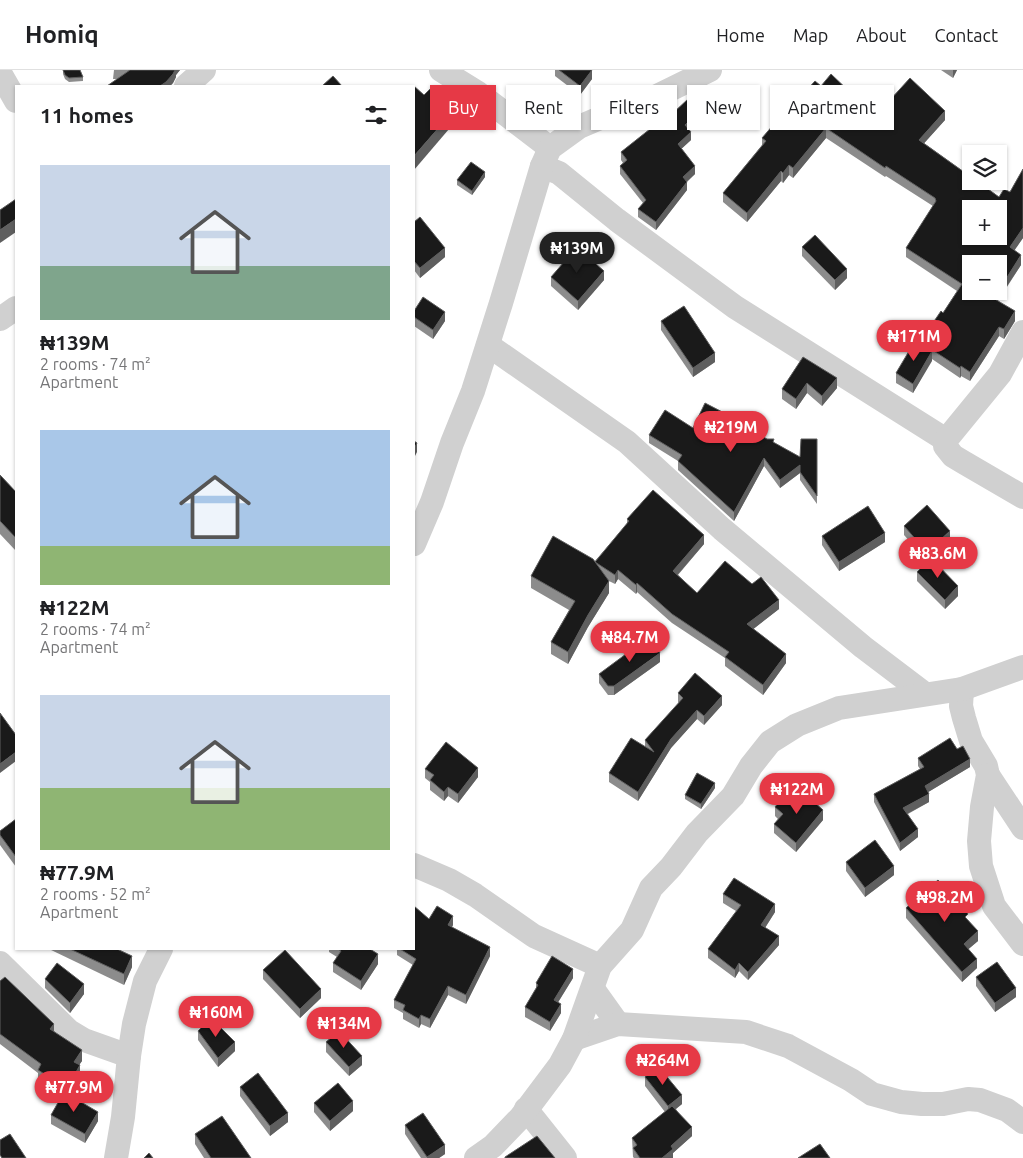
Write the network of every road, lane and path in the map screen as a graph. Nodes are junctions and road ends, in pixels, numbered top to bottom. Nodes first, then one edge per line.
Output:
1 (204, 70) edge
2 (441, 70) edge
3 (710, 70) edge
4 (0, 73) edge
5 (187, 85) edge
6 (15, 99) edge
7 (546, 157) junction
8 (15, 309) edge
9 (0, 319) edge
10 (1023, 332) edge
11 (488, 345) junction
12 (946, 440) junction
13 (1023, 497) edge
14 (415, 542) edge
15 (1023, 667) edge
16 (962, 689) junction
17 (925, 694) junction
18 (988, 775) junction
19 (1023, 828) edge
20 (415, 865) edge
21 (1023, 944) edge
22 (160, 950) edge
23 (0, 963) edge
24 (600, 966) junction
25 (593, 989) junction
26 (618, 1024) junction
27 (574, 1039) junction
28 (128, 1056) junction
29 (526, 1109) junction
30 (1023, 1122) edge
31 (116, 1158) edge
32 (476, 1158) edge
33 (565, 1158) edge

1 - 5 street
2 - 7 street
3 - 7 street
4 - 6 street
7 - 11 street
7 - 12 street
8 - 9 street
10 - 12 street
11 - 14 street
11 - 17 street
12 - 13 street
15 - 16 street
16 - 17 street
16 - 18 street
17 - 24 street
18 - 19 street
18 - 21 street
20 - 24 street
22 - 28 street
23 - 28 street
24 - 25 street
25 - 26 street
25 - 27 street
26 - 27 street
26 - 30 street
27 - 29 street
28 - 31 street
29 - 32 street
29 - 33 street

